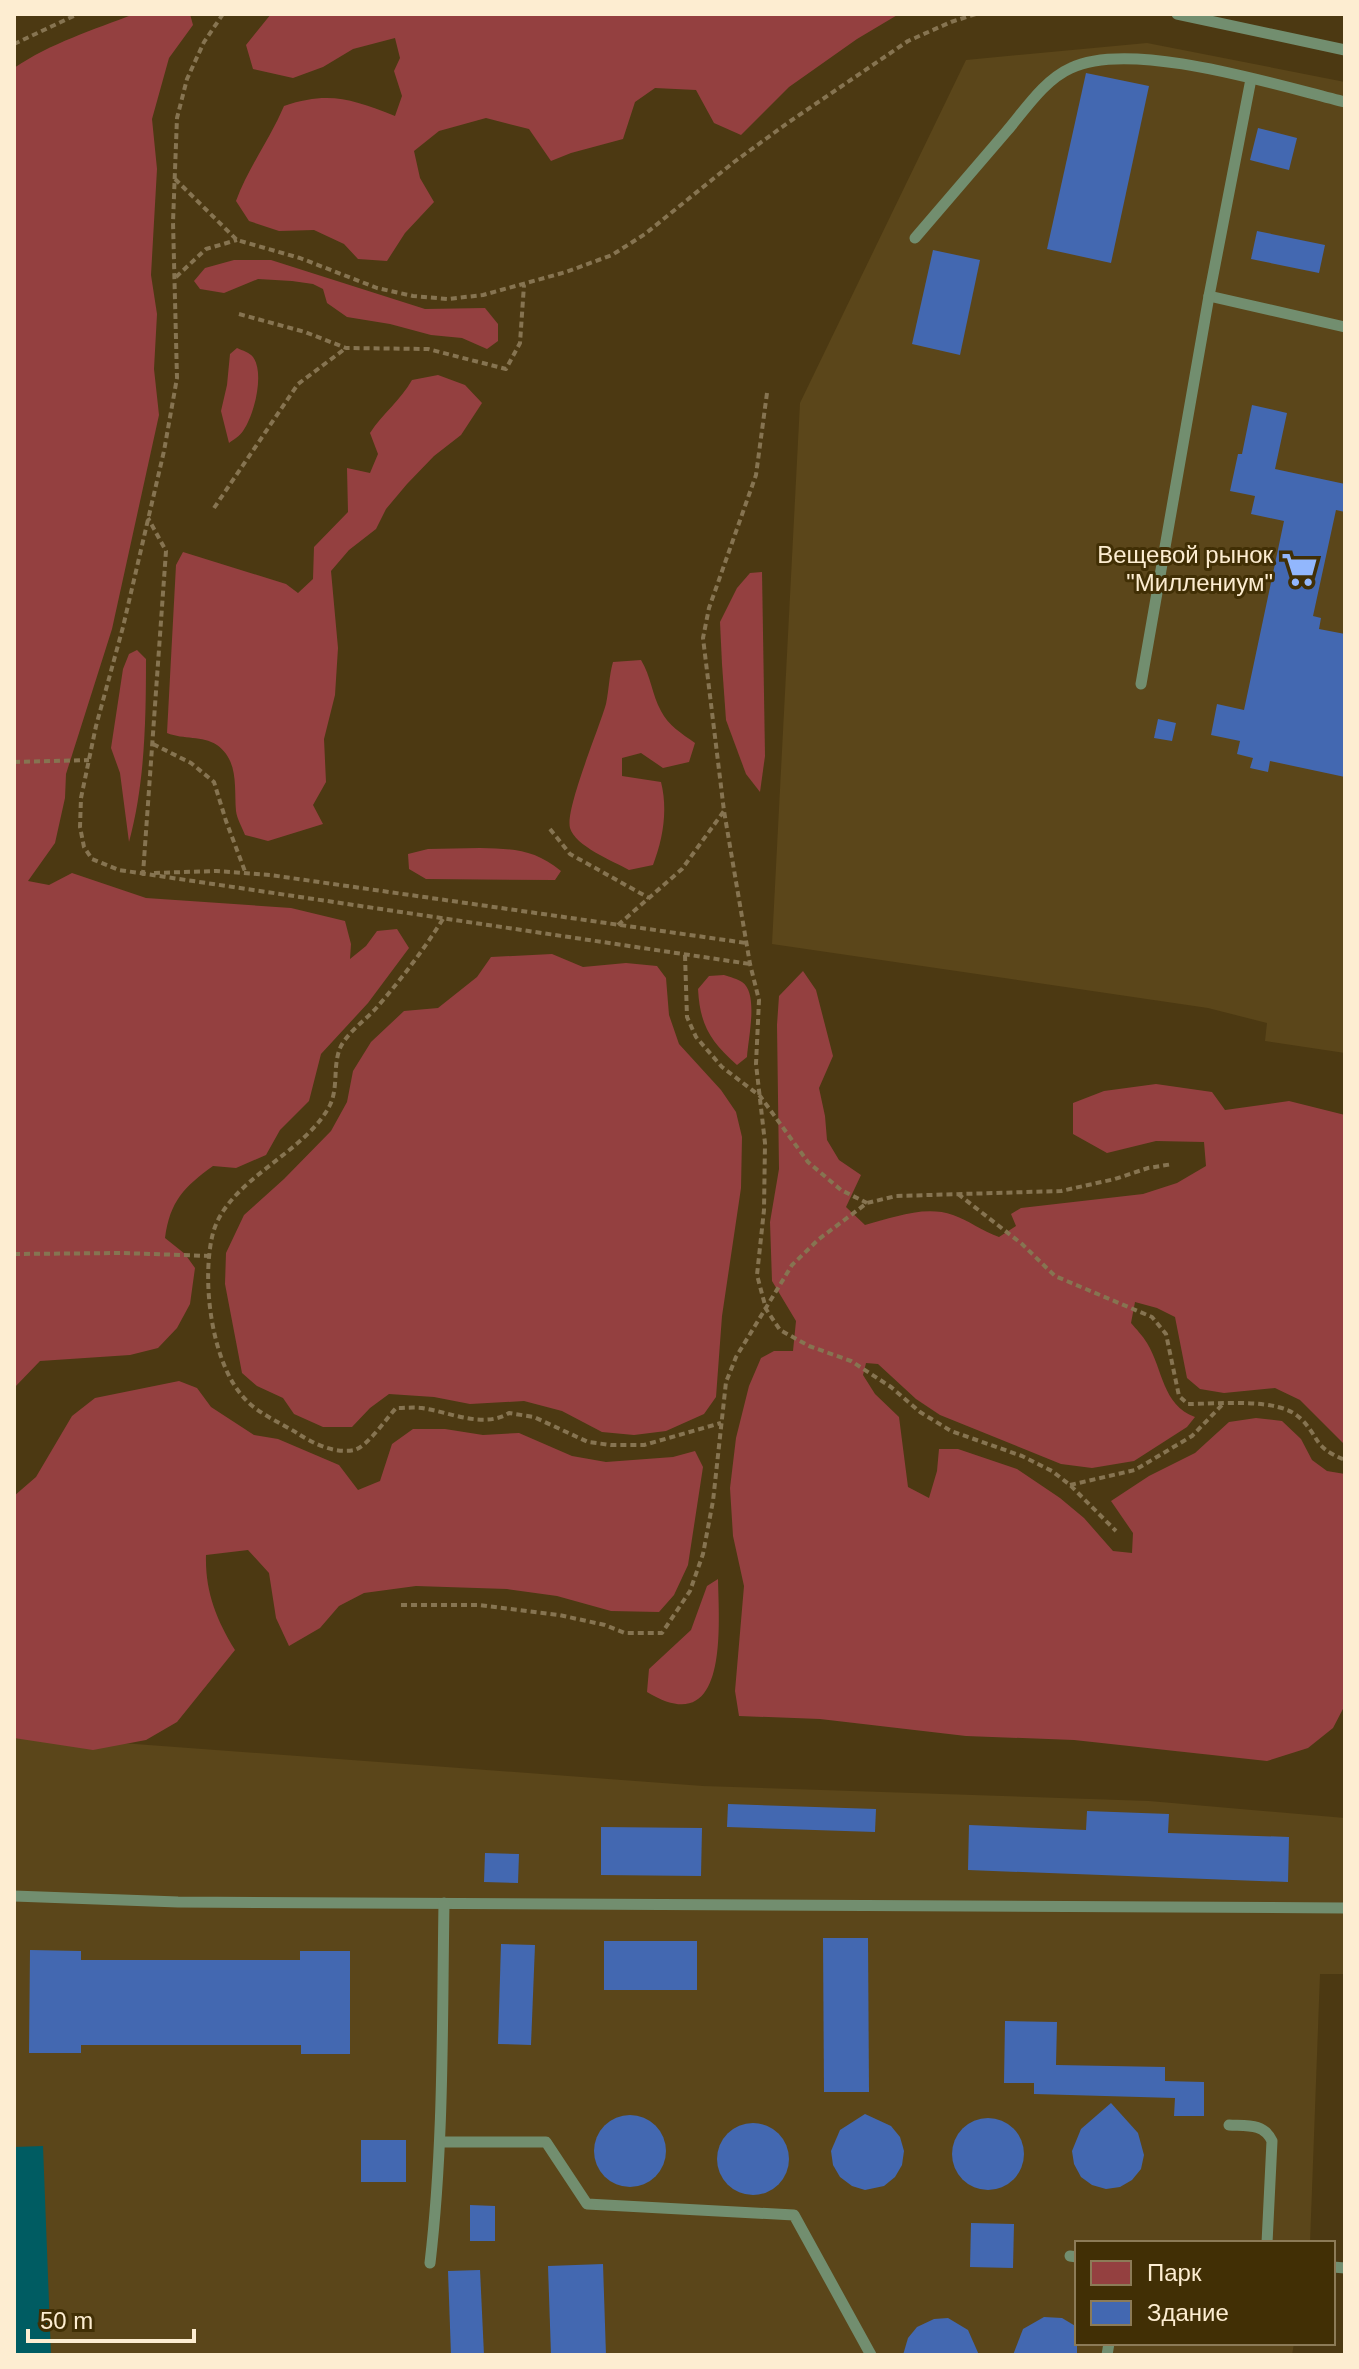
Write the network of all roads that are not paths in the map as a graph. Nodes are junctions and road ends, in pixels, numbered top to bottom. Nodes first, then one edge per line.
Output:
1 (1177, 14) edge
2 (1345, 50) edge
3 (1251, 79) junction
4 (1345, 102) edge
5 (915, 238) dead end
6 (1209, 296) junction
7 (1345, 327) edge
8 (1141, 684) dead end
9 (14, 1896) edge
10 (444, 1903) junction
11 (1345, 1908) edge
12 (1229, 2125) dead end
13 (440, 2142) junction
14 (1267, 2241) edge
15 (430, 2263) dead end
16 (871, 2355) edge

1 - 2 lane
3 - 4 lane
3 - 5 lane
3 - 6 lane
6 - 7 lane
6 - 8 lane
9 - 10 lane
10 - 11 lane
10 - 13 lane
12 - 14 lane
13 - 15 lane
13 - 16 lane

